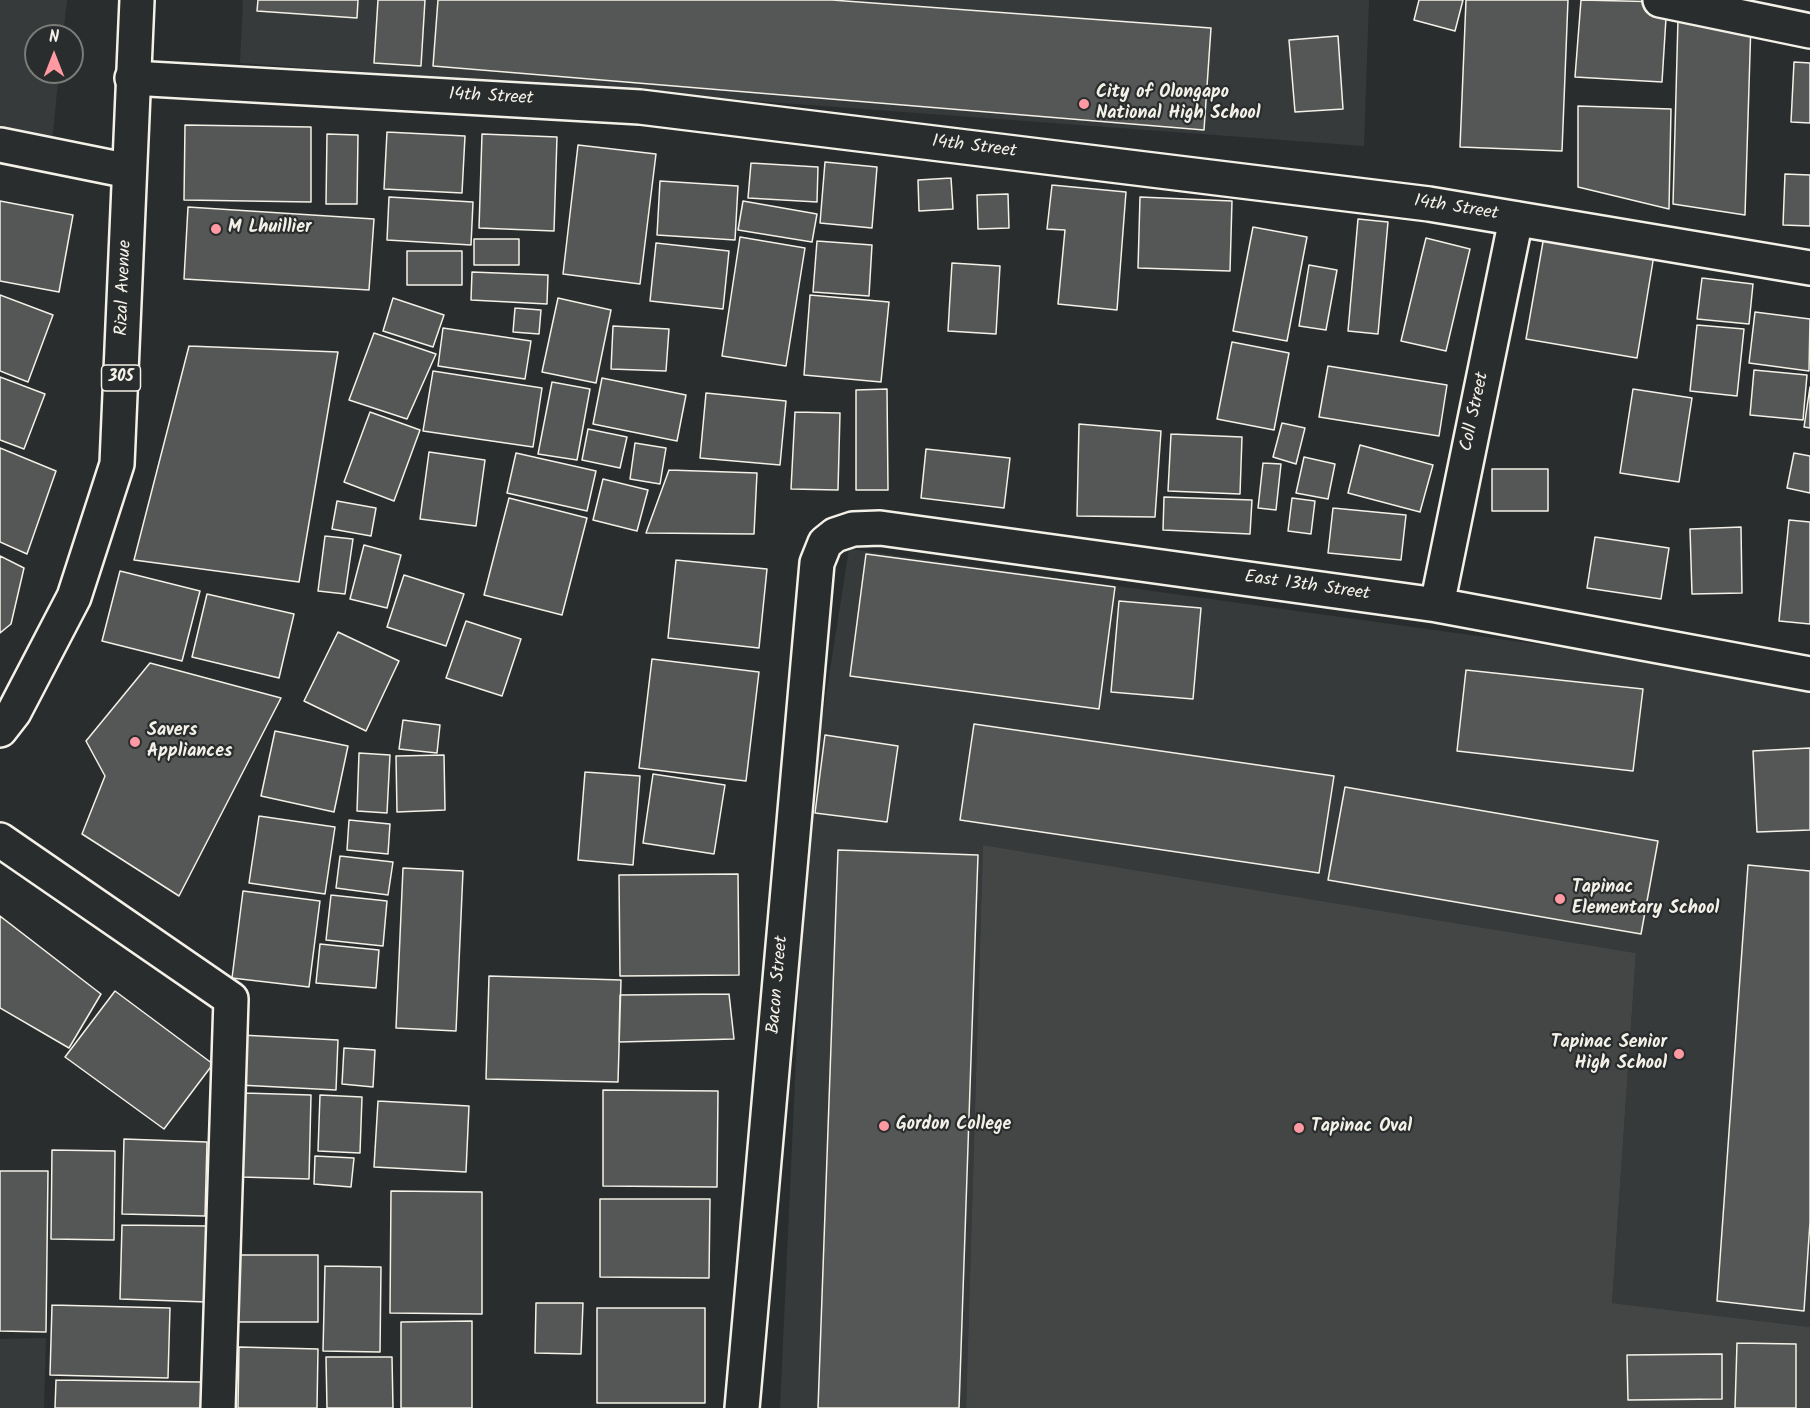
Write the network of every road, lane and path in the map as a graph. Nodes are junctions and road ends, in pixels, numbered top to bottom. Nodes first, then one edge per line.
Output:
1 (137, 0) edge
2 (1660, 0) edge
3 (1810, 31) edge
4 (132, 78) junction
5 (0, 145) edge
6 (129, 171) junction
7 (1516, 219) junction
8 (1810, 268) edge
9 (817, 563) joint
10 (1437, 605) junction
11 (1810, 674) edge
12 (0, 730) edge
13 (0, 840) edge
14 (218, 1408) edge
15 (742, 1408) edge

1 - 4 street, Rizal Avenue / 305
2 - 3 street
4 - 6 street, Rizal Avenue / 305
4 - 7 street, 14th Street
5 - 6 street
6 - 12 street, Rizal Avenue / 305
7 - 8 street, 14th Street
7 - 10 street, Coll Street
9 - 10 street, East 13th Street
9 - 15 street, Bacon Street
10 - 11 street, East 13th Street
13 - 14 street

